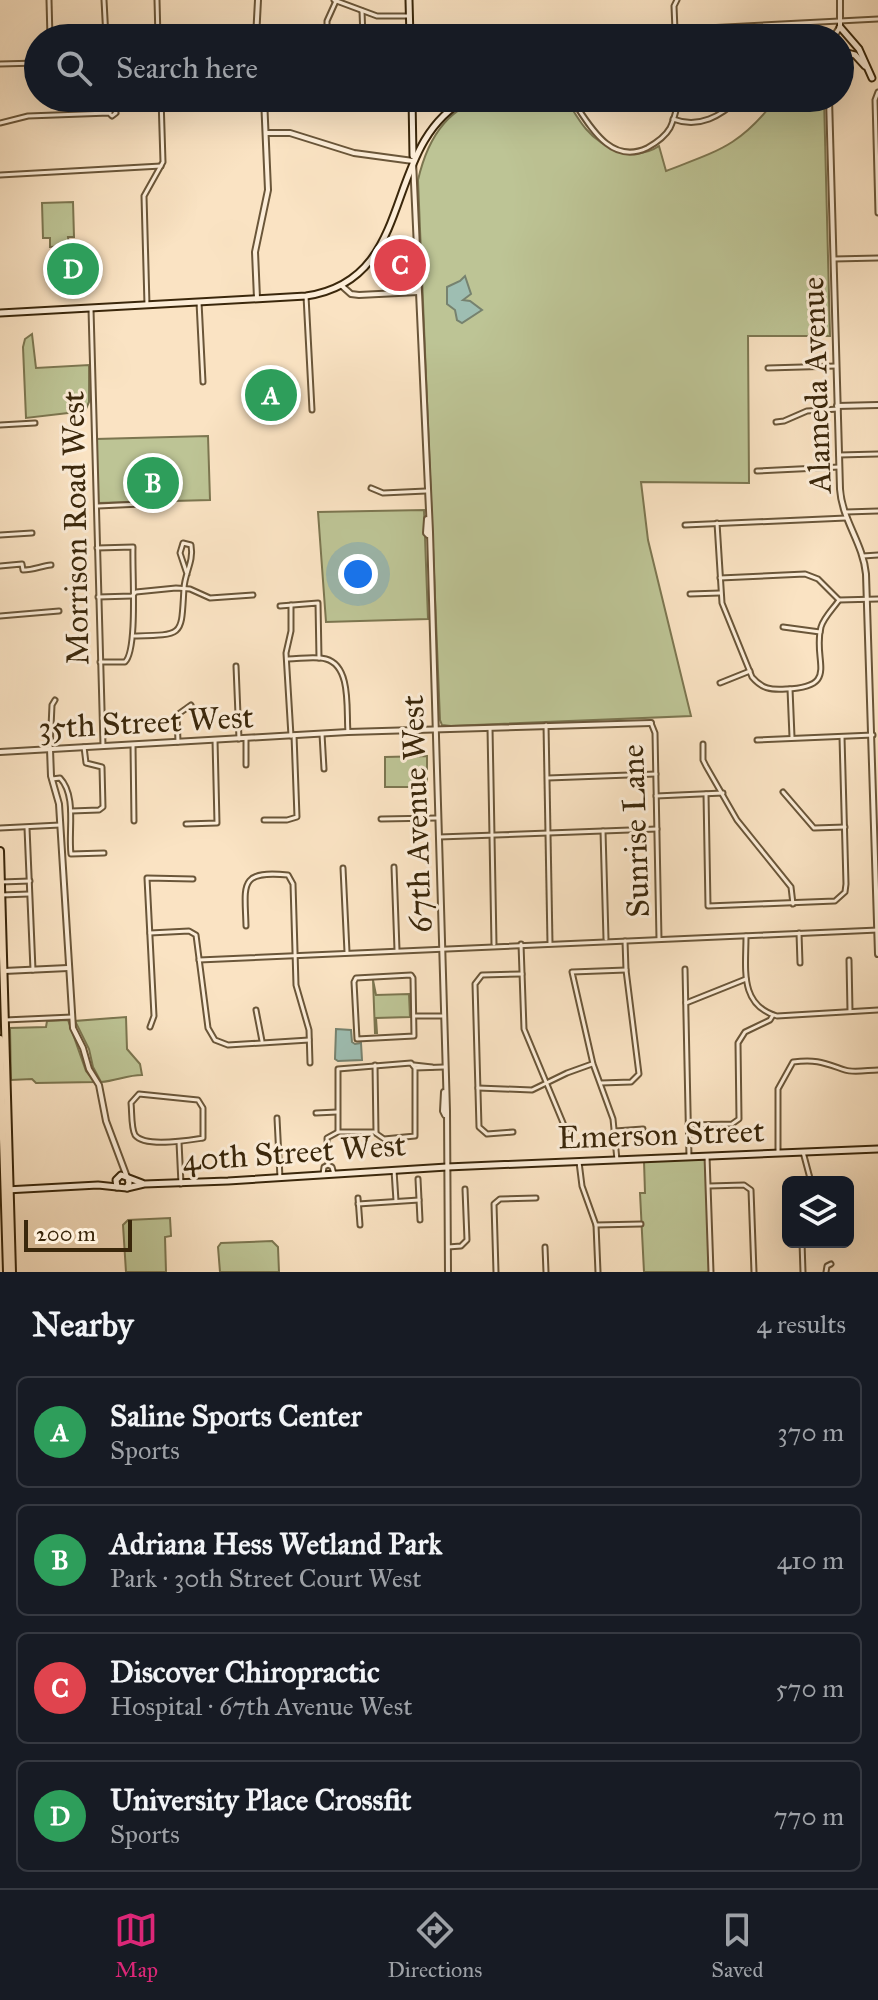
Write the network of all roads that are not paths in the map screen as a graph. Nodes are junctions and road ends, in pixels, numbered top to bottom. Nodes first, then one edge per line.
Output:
1 (49, 0) edge
2 (104, 0) edge
3 (157, 0) edge
4 (258, 0) edge
5 (335, 0) edge
6 (409, 0) edge
7 (677, 0) edge
8 (840, 0) edge
9 (362, 11) junction
10 (409, 16) junction
11 (878, 19) edge
12 (50, 24) edge
13 (105, 24) edge
14 (158, 24) edge
15 (257, 24) edge
16 (327, 24) edge
17 (362, 24) edge
18 (409, 24) edge
19 (676, 24) edge
20 (840, 24) joint
21 (854, 42) edge
22 (854, 56) edge
23 (24, 63) edge
24 (0, 64) edge
25 (872, 78) junction
26 (878, 89) edge
27 (162, 112) edge
28 (265, 112) edge
29 (412, 112) edge
30 (446, 112) edge
31 (580, 112) edge
32 (675, 112) edge
33 (723, 112) edge
34 (829, 112) edge
35 (109, 113) dead end
36 (673, 119) junction
37 (0, 123) edge
38 (412, 128) junction
39 (430, 130) junction
40 (267, 133) junction
41 (413, 161) junction
42 (161, 166) junction
43 (0, 175) edge
44 (878, 213) edge
45 (878, 258) edge
46 (833, 259) junction
47 (342, 286) junction
48 (418, 292) junction
49 (306, 296) junction
50 (257, 298) junction
51 (199, 302) junction
52 (147, 305) junction
53 (91, 309) junction
54 (0, 313) edge
55 (836, 366) junction
56 (768, 368) dead end
57 (203, 382) dead end
58 (878, 405) edge
59 (838, 408) junction
60 (312, 410) dead end
61 (776, 422) dead end
62 (35, 423) dead end
63 (0, 425) edge
64 (878, 454) edge
65 (839, 455) junction
66 (839, 467) junction
67 (757, 471) dead end
68 (371, 488) dead end
69 (426, 491) junction
70 (141, 504) dead end
71 (98, 506) junction
72 (878, 511) edge
73 (845, 515) junction
74 (717, 523) junction
75 (685, 525) dead end
76 (32, 533) dead end
77 (0, 535) edge
78 (97, 548) junction
79 (878, 555) edge
80 (863, 556) junction
81 (51, 565) dead end
82 (0, 566) edge
83 (187, 574) junction
84 (720, 578) junction
85 (184, 588) junction
86 (720, 593) junction
87 (690, 594) dead end
88 (253, 595) dead end
89 (132, 596) junction
90 (98, 597) junction
91 (878, 599) edge
92 (839, 600) junction
93 (866, 600) junction
94 (291, 605) junction
95 (280, 606) dead end
96 (59, 611) dead end
97 (0, 616) edge
98 (783, 627) dead end
99 (820, 632) junction
100 (134, 636) junction
101 (878, 643) edge
102 (868, 644) junction
103 (319, 658) junction
104 (286, 659) junction
105 (100, 662) junction
106 (236, 666) dead end
107 (750, 671) junction
108 (720, 683) dead end
109 (790, 689) junction
110 (55, 700) dead end
111 (191, 705) dead end
112 (875, 712) edge
113 (651, 723) joint
114 (546, 725) junction
115 (490, 728) junction
116 (436, 729) junction
117 (348, 732) junction
118 (322, 734) junction
119 (873, 735) junction
120 (292, 736) junction
121 (842, 737) junction
122 (792, 738) junction
123 (239, 739) junction
124 (246, 739) junction
125 (215, 740) junction
126 (757, 740) dead end
127 (178, 742) junction
128 (703, 744) dead end
129 (133, 745) junction
130 (103, 746) junction
131 (84, 747) junction
132 (50, 749) junction
133 (0, 752) edge
134 (246, 765) dead end
135 (324, 769) dead end
136 (656, 774) junction
137 (547, 778) junction
138 (52, 779) junction
139 (783, 792) dead end
140 (723, 793) junction
141 (706, 794) junction
142 (656, 796) junction
143 (69, 811) junction
144 (439, 818) junction
145 (876, 818) edge
146 (381, 819) dead end
147 (264, 820) dead end
148 (134, 821) dead end
149 (186, 824) dead end
150 (60, 825) junction
151 (845, 827) junction
152 (0, 828) edge
153 (27, 828) junction
154 (657, 829) junction
155 (603, 831) junction
156 (548, 833) junction
157 (493, 835) junction
158 (439, 837) junction
159 (61, 842) junction
160 (70, 842) junction
161 (0, 851) edge
162 (104, 853) dead end
163 (394, 867) dead end
164 (343, 868) dead end
165 (193, 879) dead end
166 (30, 881) junction
167 (1, 882) edge
168 (30, 894) junction
169 (1, 895) edge
170 (793, 904) junction
171 (246, 926) dead end
172 (878, 930) edge
173 (150, 933) junction
174 (799, 933) junction
175 (745, 935) junction
176 (659, 939) junction
177 (625, 940) junction
178 (606, 941) junction
179 (550, 943) junction
180 (521, 944) junction
181 (494, 945) junction
182 (441, 947) junction
183 (397, 950) junction
184 (347, 952) junction
185 (878, 954) edge
186 (295, 956) junction
187 (199, 960) junction
188 (849, 960) dead end
189 (800, 963) dead end
190 (68, 968) junction
191 (685, 969) dead end
192 (33, 970) junction
193 (626, 970) junction
194 (2, 972) edge
195 (522, 974) junction
196 (746, 979) junction
197 (685, 1003) junction
198 (256, 1010) dead end
199 (878, 1010) edge
200 (850, 1011) junction
201 (773, 1015) junction
202 (415, 1016) junction
203 (442, 1016) junction
204 (72, 1017) junction
205 (5, 1020) junction
206 (150, 1027) dead end
207 (0, 1039) edge
208 (309, 1040) junction
209 (262, 1042) junction
210 (310, 1063) dead end
211 (593, 1064) junction
212 (375, 1065) junction
213 (415, 1066) junction
214 (444, 1067) junction
215 (878, 1070) edge
216 (547, 1083) junction
217 (601, 1083) junction
218 (478, 1088) junction
219 (337, 1112) junction
220 (316, 1113) dead end
221 (277, 1118) dead end
222 (688, 1125) junction
223 (643, 1129) dead end
224 (566, 1130) dead end
225 (615, 1131) junction
226 (339, 1132) junction
227 (513, 1132) dead end
228 (376, 1133) junction
229 (179, 1142) junction
230 (878, 1149) edge
231 (803, 1152) junction
232 (778, 1153) junction
233 (707, 1156) junction
234 (689, 1157) junction
235 (121, 1160) junction
236 (617, 1160) junction
237 (579, 1162) junction
238 (328, 1165) junction
239 (447, 1167) junction
240 (394, 1170) junction
241 (334, 1174) junction
242 (323, 1175) junction
243 (809, 1176) edge
244 (118, 1177) junction
245 (127, 1177) junction
246 (280, 1178) junction
247 (418, 1179) dead end
248 (144, 1184) junction
249 (181, 1184) junction
250 (98, 1185) junction
251 (709, 1186) junction
252 (117, 1187) junction
253 (127, 1188) junction
254 (465, 1189) dead end
255 (4, 1190) edge
256 (358, 1198) dead end
257 (536, 1198) dead end
258 (419, 1200) junction
259 (396, 1201) junction
260 (358, 1204) junction
261 (420, 1220) dead end
262 (641, 1224) dead end
263 (360, 1225) dead end
264 (596, 1225) junction
265 (448, 1247) junction
266 (545, 1247) dead end
267 (802, 1248) edge
268 (831, 1264) dead end
269 (10, 1272) edge
270 (448, 1272) edge
271 (496, 1272) edge
272 (546, 1272) edge
273 (598, 1272) edge
274 (711, 1272) edge
275 (754, 1272) edge
276 (803, 1272) edge
277 (826, 1272) edge

1 - 12 street
2 - 13 street
3 - 14 street
4 - 15 street
5 - 9 street
5 - 16 street
6 - 10 main road
7 - 19 street
8 - 20 street
9 - 10 street
9 - 17 street
10 - 18 main road
11 - 20 street
21 - 25 main road
22 - 25 main road
23 - 24 street
25 - 26 main road
26 - 44 street
27 - 42 street
28 - 40 street
29 - 38 main road
30 - 39 main road
31 - 36 street
32 - 36 street
33 - 36 street
34 - 46 street, Alameda Avenue
35 - 37 street
38 - 39 main road
38 - 41 main road
39 - 41 main road
40 - 41 street
40 - 50 street
41 - 47 main road
41 - 48 street, 67th Avenue West
42 - 43 street
42 - 52 street
45 - 46 street
46 - 55 street, Alameda Avenue
47 - 48 street
47 - 49 main road
48 - 69 street, 67th Avenue West
49 - 50 main road
49 - 60 street
50 - 51 main road
51 - 52 main road
51 - 57 street
52 - 53 main road
53 - 54 main road
53 - 71 street, Morrison Road West
55 - 56 street
55 - 59 street, Alameda Avenue
58 - 59 street
59 - 61 street
59 - 65 street, Alameda Avenue
62 - 63 street
64 - 65 street
65 - 66 street, Alameda Avenue
66 - 67 street
66 - 73 street, Alameda Avenue
68 - 69 street
69 - 116 street, 67th Avenue West
70 - 71 street
71 - 78 street, Morrison Road West
72 - 73 street
73 - 74 street
73 - 80 street, Alameda Avenue
74 - 75 street
74 - 84 street
76 - 77 street
78 - 89 street
78 - 90 street, Morrison Road West
79 - 80 street
80 - 93 street, Alameda Avenue
81 - 82 street
83 - 83 street
83 - 85 street
84 - 86 street
84 - 92 street
85 - 88 street
85 - 89 street
85 - 100 street
86 - 87 street
86 - 107 street
89 - 90 street
89 - 100 street
90 - 105 street, Morrison Road West
91 - 93 street
92 - 93 street
92 - 99 street
93 - 102 street, Alameda Avenue
94 - 95 street
94 - 103 street
94 - 104 street
96 - 97 street
98 - 99 street
99 - 109 street
100 - 105 street
101 - 102 street
102 - 112 street, Alameda Avenue
103 - 104 street
103 - 117 street
104 - 120 street
105 - 130 street, Morrison Road West
106 - 123 street
107 - 108 street
107 - 109 street
109 - 122 street
110 - 132 street
111 - 127 street
112 - 119 street, Alameda Avenue
113 - 114 street, 35th Street West
113 - 136 street, Sunrise Lane
114 - 115 street, 35th Street West
114 - 137 street
115 - 116 street, 35th Street West
115 - 157 street
116 - 117 street, 35th Street West
116 - 144 street, 67th Avenue West
117 - 118 street, 35th Street West
118 - 120 street, 35th Street West
118 - 135 street
119 - 121 street
119 - 145 street, Alameda Avenue
120 - 124 street, 35th Street West
120 - 147 street, 35th Street West
121 - 122 street
121 - 151 street
122 - 126 street
123 - 124 street, 35th Street West
123 - 125 street, 35th Street West
124 - 134 street
125 - 127 street, 35th Street West
125 - 149 street
127 - 129 street, 35th Street West
128 - 140 street
129 - 130 street, 35th Street West
129 - 148 street
130 - 131 street, 35th Street West
131 - 132 street, 35th Street West
131 - 143 street
132 - 133 street, 35th Street West
132 - 138 street
136 - 137 street
136 - 142 street, Sunrise Lane
137 - 156 street
138 - 143 street
138 - 150 street
139 - 151 street
140 - 141 street
140 - 170 street
141 - 142 street
141 - 170 street
142 - 154 street, Sunrise Lane
143 - 160 street
144 - 146 street
144 - 158 street, 67th Avenue West
145 - 172 street, Alameda Avenue
150 - 153 street
150 - 159 street
151 - 170 street
152 - 153 street
153 - 166 street
154 - 155 street
154 - 176 street, Sunrise Lane
155 - 156 street
155 - 178 street
156 - 157 street
156 - 179 street
157 - 158 street
157 - 181 street
158 - 182 street, 67th Avenue West
159 - 160 street
159 - 190 street
160 - 162 street
161 - 167 main road
163 - 183 street
164 - 184 street
165 - 173 street
166 - 167 street
166 - 168 street
167 - 169 main road
168 - 169 street
168 - 192 street
169 - 194 main road
171 - 186 street
172 - 174 street
172 - 185 street, Alameda Avenue
173 - 187 street
173 - 206 street
174 - 175 street
174 - 189 street
175 - 176 street
175 - 196 street
176 - 177 street
177 - 178 street
177 - 193 street
178 - 179 street
179 - 180 street
180 - 181 street
180 - 195 street
181 - 182 street
182 - 183 street
182 - 203 street, 67th Avenue West
183 - 184 street
184 - 186 street
186 - 187 street
186 - 208 street
187 - 209 street
188 - 200 street
190 - 192 street
190 - 204 street
191 - 197 street
192 - 194 street
193 - 211 street
193 - 217 street
194 - 205 main road
195 - 216 street
195 - 218 street
196 - 197 street
196 - 201 street
197 - 222 street
198 - 209 street
199 - 200 street
200 - 201 street
201 - 222 street
202 - 202 street
202 - 203 street
203 - 214 street, 67th Avenue West
204 - 205 street
204 - 235 street
205 - 255 main road
207 - 255 main road
208 - 209 street
208 - 210 street
211 - 216 street
211 - 217 street
212 - 213 street
212 - 219 street
212 - 228 street
213 - 214 street
213 - 228 street
214 - 239 street, 67th Avenue West
215 - 232 street
216 - 218 street
216 - 224 street
217 - 225 street
218 - 227 street
219 - 220 street
219 - 226 street
221 - 246 street
222 - 234 street
223 - 225 street
225 - 236 street
226 - 228 street
226 - 238 street
229 - 229 street
229 - 249 street
230 - 231 main road, Emerson Street
231 - 232 main road, Emerson Street
231 - 243 street
232 - 233 main road, Emerson Street
233 - 234 main road, Emerson Street
233 - 251 street
234 - 236 main road, Emerson Street
235 - 244 street
235 - 245 street
236 - 237 main road, Emerson Street
237 - 239 main road, Emerson Street
237 - 264 street
238 - 241 street
238 - 242 street
239 - 240 main road, 40th Street West
239 - 265 street, 67th Avenue West
240 - 241 main road, 40th Street West
240 - 259 street
241 - 242 main road, 40th Street West
242 - 246 main road, 40th Street West
244 - 245 main road, 40th Street West
244 - 250 main road
244 - 252 main road
245 - 248 main road, 40th Street West
245 - 253 main road
246 - 249 main road, 40th Street West
247 - 258 street
248 - 249 main road, 40th Street West
248 - 253 main road, 40th Street West
250 - 252 main road
250 - 255 main road
251 - 274 street
251 - 275 street
252 - 253 main road, 40th Street West
254 - 265 street
255 - 269 main road
256 - 260 street
257 - 271 street
258 - 259 street
258 - 261 street
259 - 260 street
260 - 263 street
262 - 264 street
264 - 273 street
265 - 270 street, 67th Avenue West
266 - 272 street
267 - 276 street
268 - 277 street

